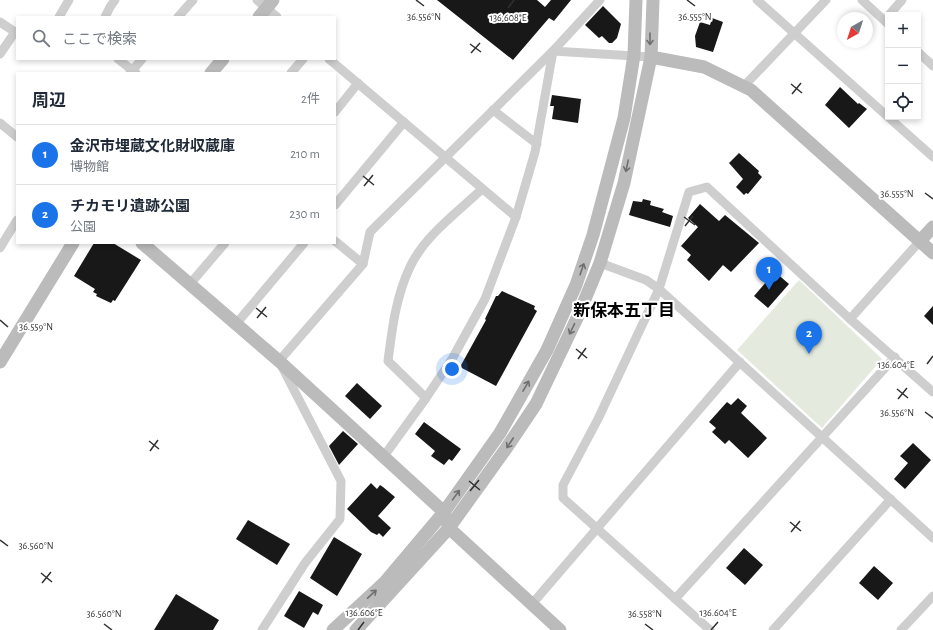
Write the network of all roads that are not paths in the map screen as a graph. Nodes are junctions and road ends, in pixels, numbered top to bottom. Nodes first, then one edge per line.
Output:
1 (69, 0) edge
2 (116, 0) edge
3 (193, 0) edge
4 (600, 0) edge
5 (636, 0) edge
6 (653, 0) edge
7 (757, 0) edge
8 (826, 0) edge
9 (862, 0) edge
10 (902, 0) edge
11 (264, 6) edge
12 (893, 12) edge
13 (62, 16) edge
14 (106, 16) edge
15 (179, 16) edge
16 (277, 16) edge
17 (885, 17) edge
18 (0, 22) edge
19 (16, 32) edge
20 (795, 34) junction
21 (553, 51) junction
22 (0, 54) edge
23 (634, 55) junction
24 (921, 55) edge
25 (651, 57) junction
26 (119, 60) edge
27 (141, 60) edge
28 (222, 60) edge
29 (302, 60) edge
30 (330, 60) edge
31 (932, 64) edge
32 (133, 72) edge
33 (212, 72) edge
34 (293, 72) edge
35 (358, 83) junction
36 (745, 85) junction
37 (493, 110) junction
38 (336, 111) edge
39 (404, 122) junction
40 (0, 123) edge
41 (16, 136) edge
42 (536, 144) junction
43 (446, 157) junction
44 (933, 157) edge
45 (482, 189) junction
46 (336, 204) edge
47 (516, 217) junction
48 (16, 222) edge
49 (933, 226) edge
50 (920, 241) junction
51 (336, 242) edge
52 (72, 244) edge
53 (145, 244) edge
54 (224, 244) edge
55 (303, 244) edge
56 (0, 248) edge
57 (933, 253) edge
58 (600, 263) junction
59 (363, 264) junction
60 (190, 284) junction
61 (659, 289) junction
62 (850, 319) junction
63 (236, 324) junction
64 (895, 357) junction
65 (279, 361) junction
66 (0, 362) edge
67 (740, 362) junction
68 (933, 392) edge
69 (426, 398) junction
70 (822, 437) junction
71 (384, 456) junction
72 (891, 499) junction
73 (444, 512) junction
74 (449, 528) junction
75 (597, 529) junction
76 (933, 538) edge
77 (933, 596) edge
78 (675, 598) junction
79 (532, 604) junction
80 (262, 630) edge
81 (333, 630) edge
82 (356, 630) edge
83 (560, 630) edge
84 (710, 630) edge
85 (773, 630) edge
86 (902, 630) edge

1 - 13 street
2 - 14 street
3 - 15 street
4 - 21 street
5 - 23 street
6 -> 25 street
7 - 20 street
8 - 20 street
9 - 17 street
10 - 12 street
11 - 16 street
18 - 19 street
19 - 22 street
20 - 36 street
20 - 44 street
21 - 23 street
21 - 37 street
21 - 42 street
23 - 25 street
73 -> 23 street
24 - 31 street
25 - 36 street
25 -> 58 street
26 - 32 street
27 - 32 street
28 - 33 street
29 - 34 street
30 - 35 street
35 - 38 street
35 - 39 street
36 - 50 street
37 - 42 street
37 - 43 street
39 - 43 street
39 - 46 street
40 - 41 street
42 - 47 street
43 - 45 street
43 - 59 street
45 - 47 street
45 - 69 street
47 - 69 street
48 - 56 street
49 - 50 street
50 - 57 street
50 - 62 street
51 - 59 street
52 - 66 street
53 - 60 street
54 - 60 street
55 - 63 street
58 - 61 street
58 -> 74 street
59 - 65 street
60 - 63 street
61 - 62 street
61 - 67 street
61 - 75 street
62 - 64 street
63 - 65 street
64 - 68 street
64 - 70 street
65 - 71 street
65 - 80 street
67 - 70 street
67 - 75 street
69 - 71 street
70 - 72 street
70 - 78 street
71 - 73 street
72 - 76 street
72 - 85 street
73 - 74 street
81 -> 73 street
74 - 79 street
74 - 82 street
75 - 78 street
75 - 79 street
77 - 86 street
78 - 84 street
79 - 83 street

